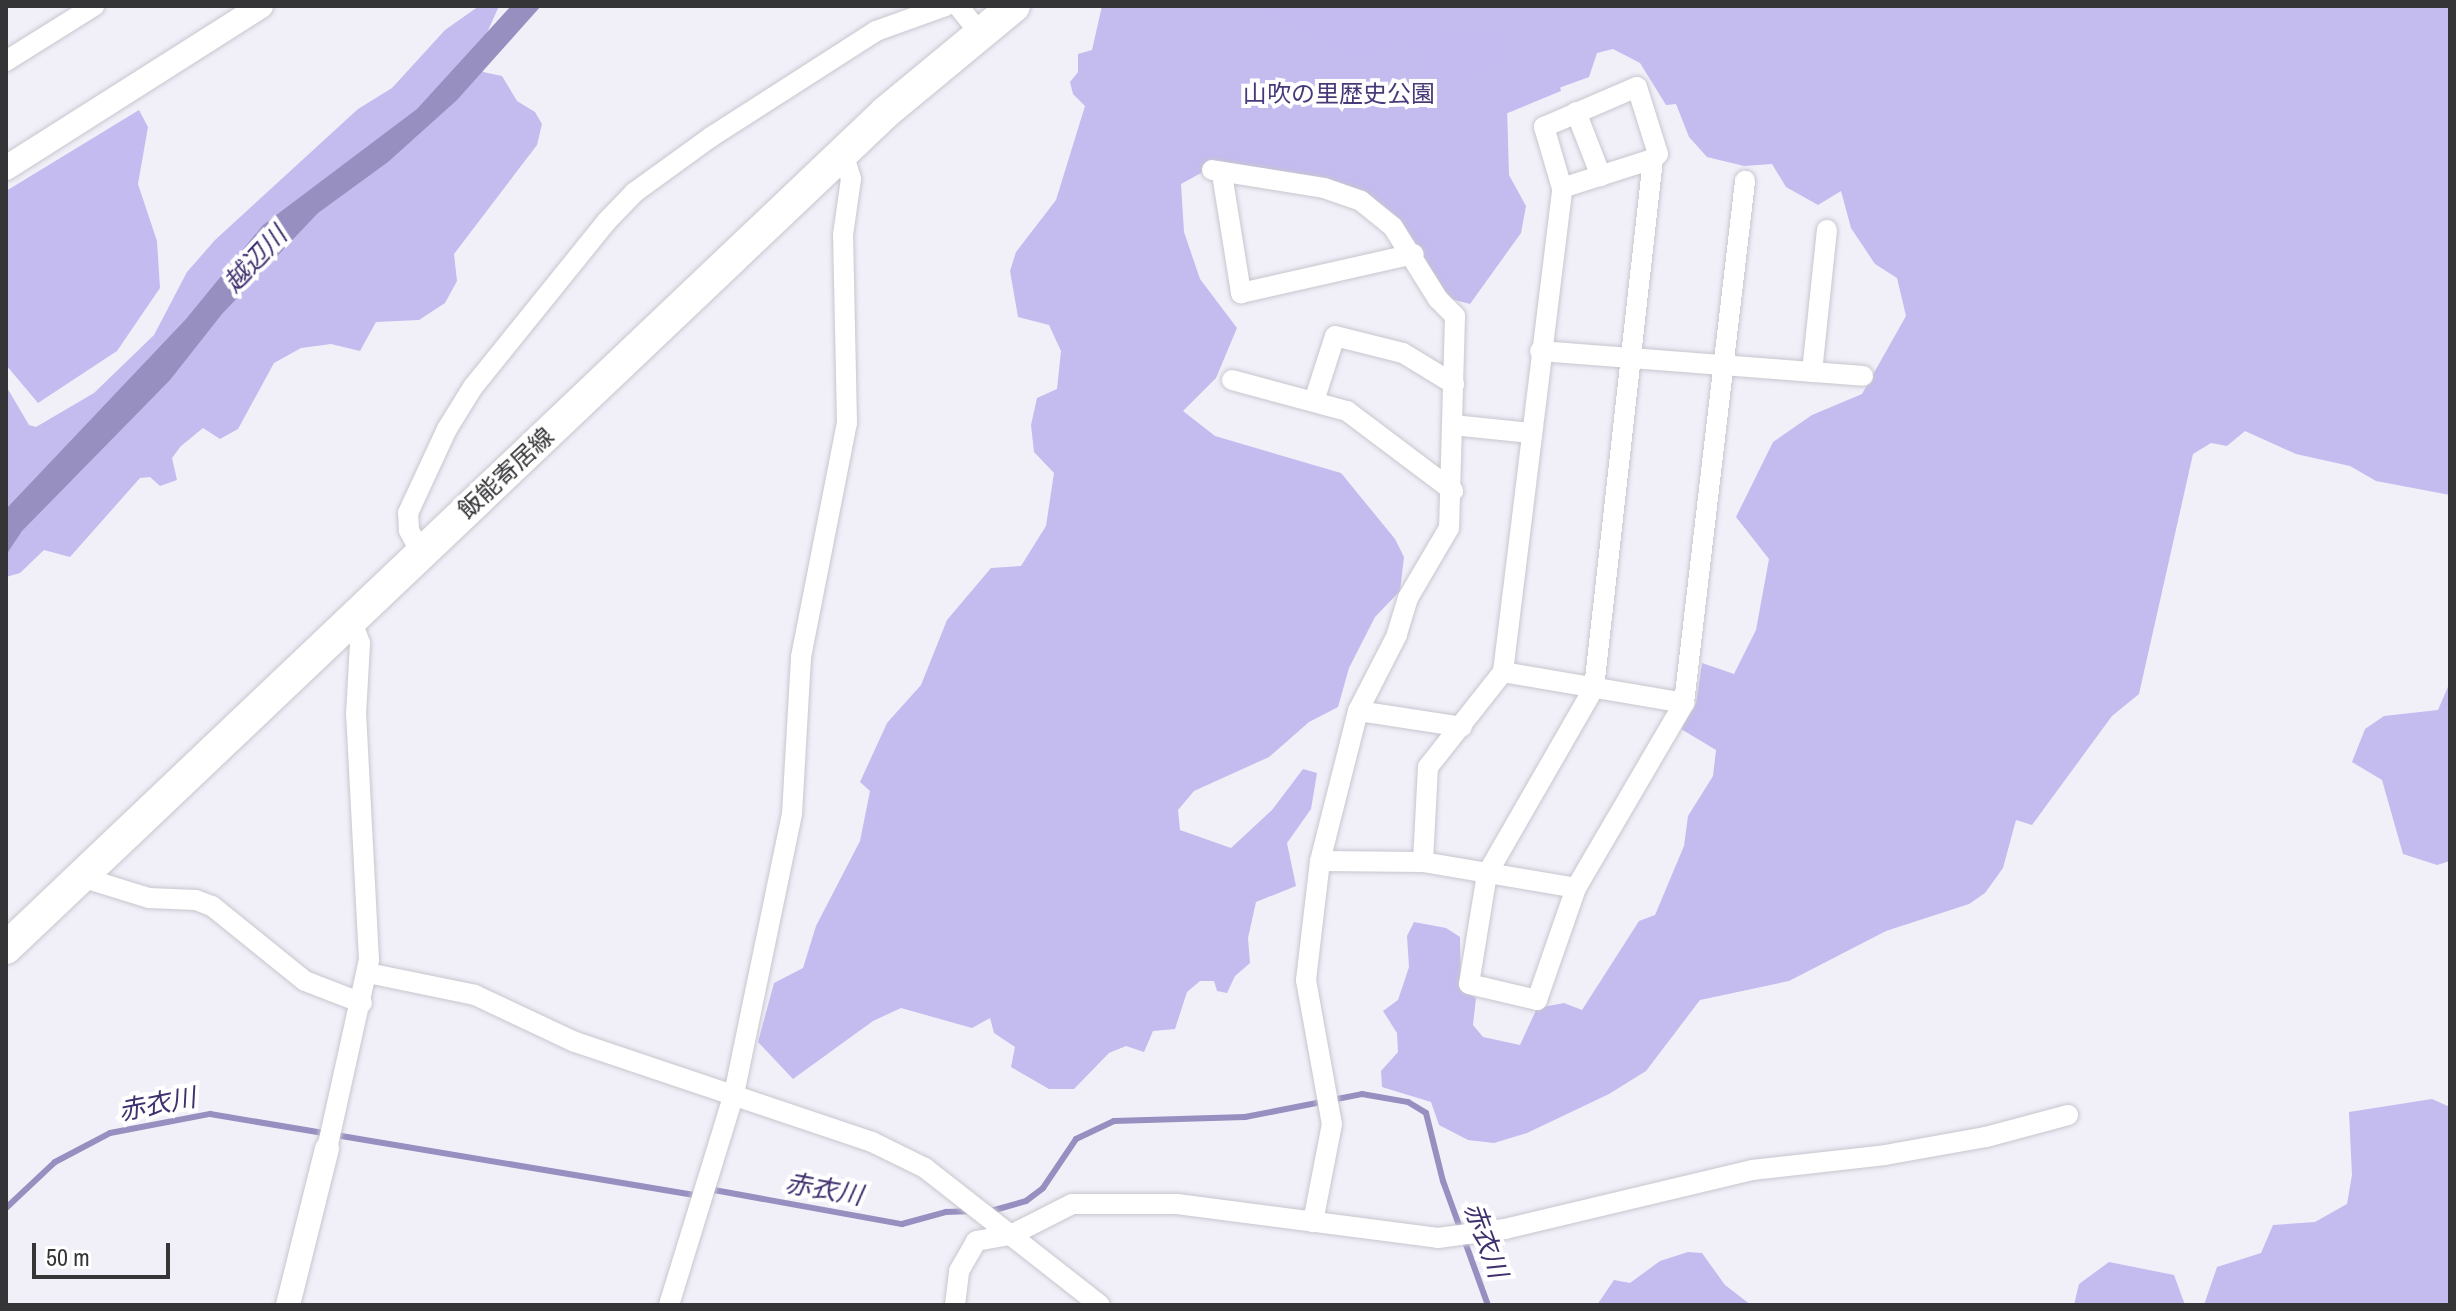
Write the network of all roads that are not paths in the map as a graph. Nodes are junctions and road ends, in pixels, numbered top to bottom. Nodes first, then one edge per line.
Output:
1 (94, 6) edge
2 (946, 6) edge
3 (958, 6) edge
4 (1014, 6) edge
5 (259, 7) edge
6 (979, 32) junction
7 (6, 61) edge
8 (1576, 112) junction
9 (843, 153) junction
10 (1653, 159) junction
11 (6, 168) edge
12 (1601, 176) junction
13 (1745, 181) dead end
14 (1562, 188) junction
15 (1827, 230) dead end
16 (1414, 254) junction
17 (1540, 351) junction
18 (1633, 358) junction
19 (1722, 365) junction
20 (1812, 372) junction
21 (1863, 376) dead end
22 (1232, 380) dead end
23 (1454, 384) junction
24 (1314, 401) junction
25 (1453, 425) junction
26 (1531, 433) junction
27 (1453, 491) junction
28 (421, 553) junction
29 (351, 620) junction
30 (1503, 672) junction
31 (1594, 688) junction
32 (1684, 703) junction
33 (1358, 711) junction
34 (1462, 727) junction
35 (1320, 861) junction
36 (1423, 862) junction
37 (1487, 874) junction
38 (81, 877) junction
39 (1576, 888) junction
40 (6, 948) edge
41 (368, 973) junction
42 (362, 1003) junction
43 (734, 1094) junction
44 (2068, 1115) dead end
45 (327, 1149) joint
46 (1313, 1222) junction
47 (1011, 1235) junction
48 (288, 1305) edge
49 (669, 1305) edge
50 (955, 1305) edge
51 (1100, 1305) edge

1 - 7 street
2 - 28 street
3 - 6 street
4 - 6 main road, 飯能寄居線
5 - 11 street
6 - 9 main road, 飯能寄居線
8 - 10 street
8 - 12 street
8 - 14 street
9 - 28 main road, 飯能寄居線
9 - 43 street
10 - 12 street
10 - 18 street
12 - 14 street
13 - 19 street
14 - 17 street
15 - 20 street
16 - 16 street
16 - 23 street
17 - 18 street
17 - 26 street
18 - 19 street
18 - 31 street
19 - 20 street
19 - 32 street
20 - 21 street
22 - 24 street
23 - 24 street
23 - 25 street
24 - 27 street
25 - 26 street
25 - 27 street
26 - 30 street
27 - 33 street
28 - 29 main road, 飯能寄居線
29 - 38 main road, 飯能寄居線
29 - 41 street
30 - 31 street
30 - 34 street
31 - 32 street
31 - 37 street
32 - 39 street
33 - 34 street
33 - 35 street
34 - 36 street
35 - 36 street
35 - 46 street
36 - 37 street
37 - 39 street
37 - 39 street
38 - 40 main road, 飯能寄居線
38 - 42 street
41 - 42 street
41 - 43 street
42 - 45 street
43 - 47 street
43 - 49 street
44 - 46 street
45 - 48 street
46 - 47 street
47 - 50 street
47 - 51 street

